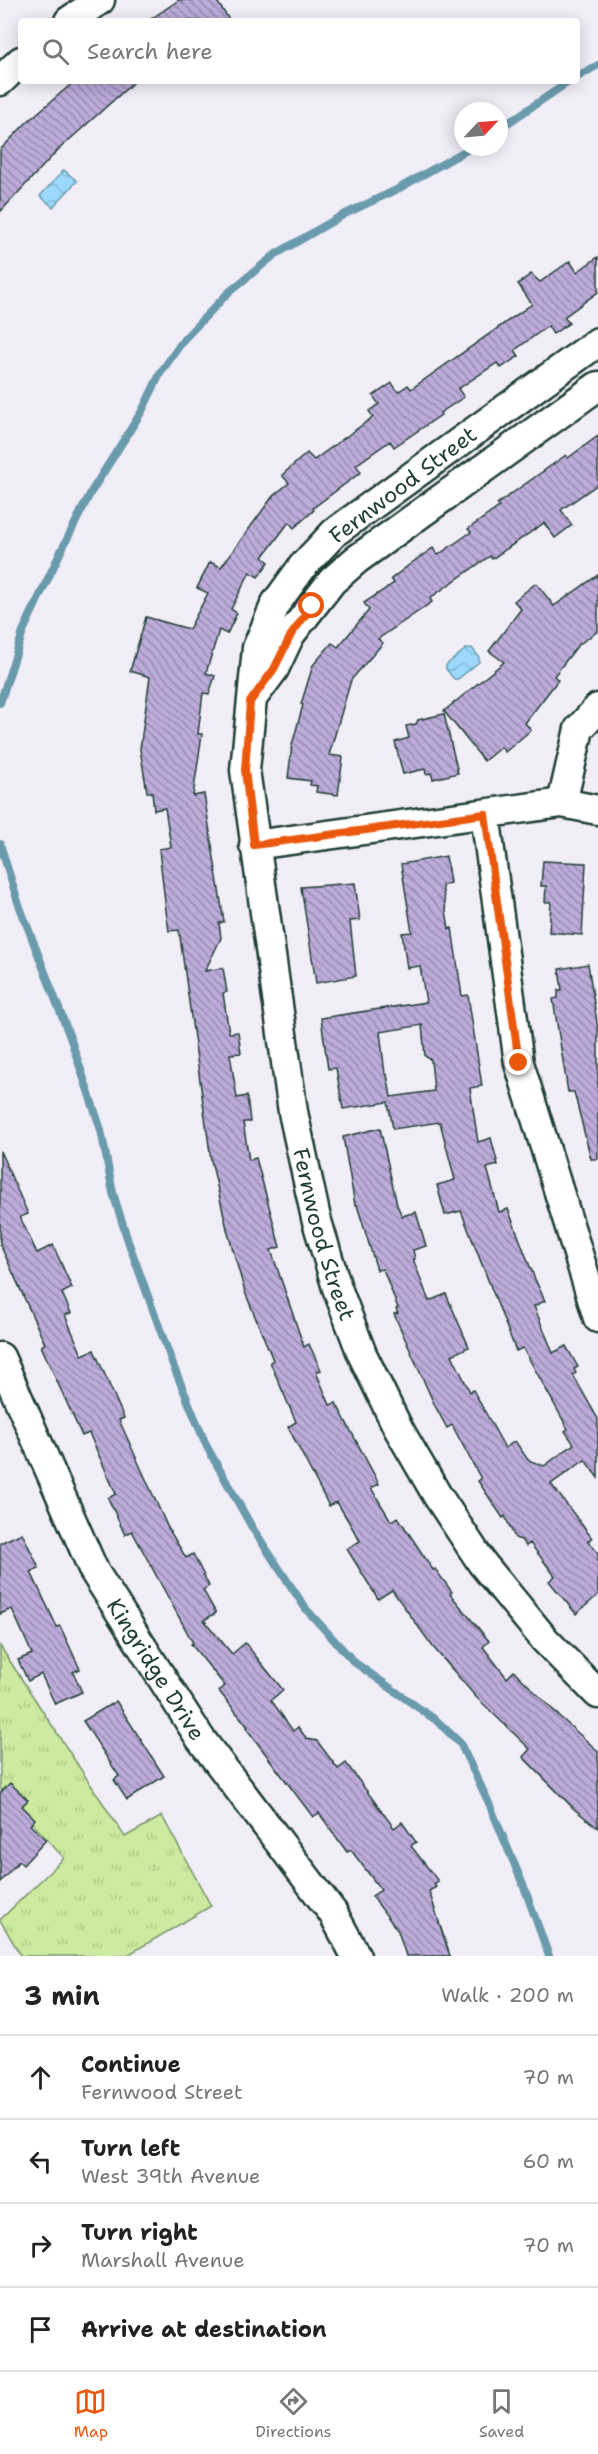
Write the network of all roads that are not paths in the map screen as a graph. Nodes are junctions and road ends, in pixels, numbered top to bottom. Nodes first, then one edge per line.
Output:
1 (100, 0) edge
2 (73, 18) edge
3 (18, 64) edge
4 (0, 81) edge
5 (598, 342) edge
6 (598, 386) edge
7 (250, 702) junction
8 (598, 708) edge
9 (562, 803) junction
10 (598, 810) edge
11 (485, 814) junction
12 (254, 845) junction
13 (598, 1318) edge
14 (0, 1357) edge
15 (595, 1686) edge
16 (356, 1956) edge

1 - 2 street
3 - 4 street
5 - 7 street, Fernwood Street
6 - 7 street, Fernwood Street
7 - 12 street, Fernwood Street
8 - 9 street
9 - 10 street
9 - 11 street
11 - 12 street
11 - 13 street
12 - 15 street, Fernwood Street
14 - 16 street, Kingridge Drive

